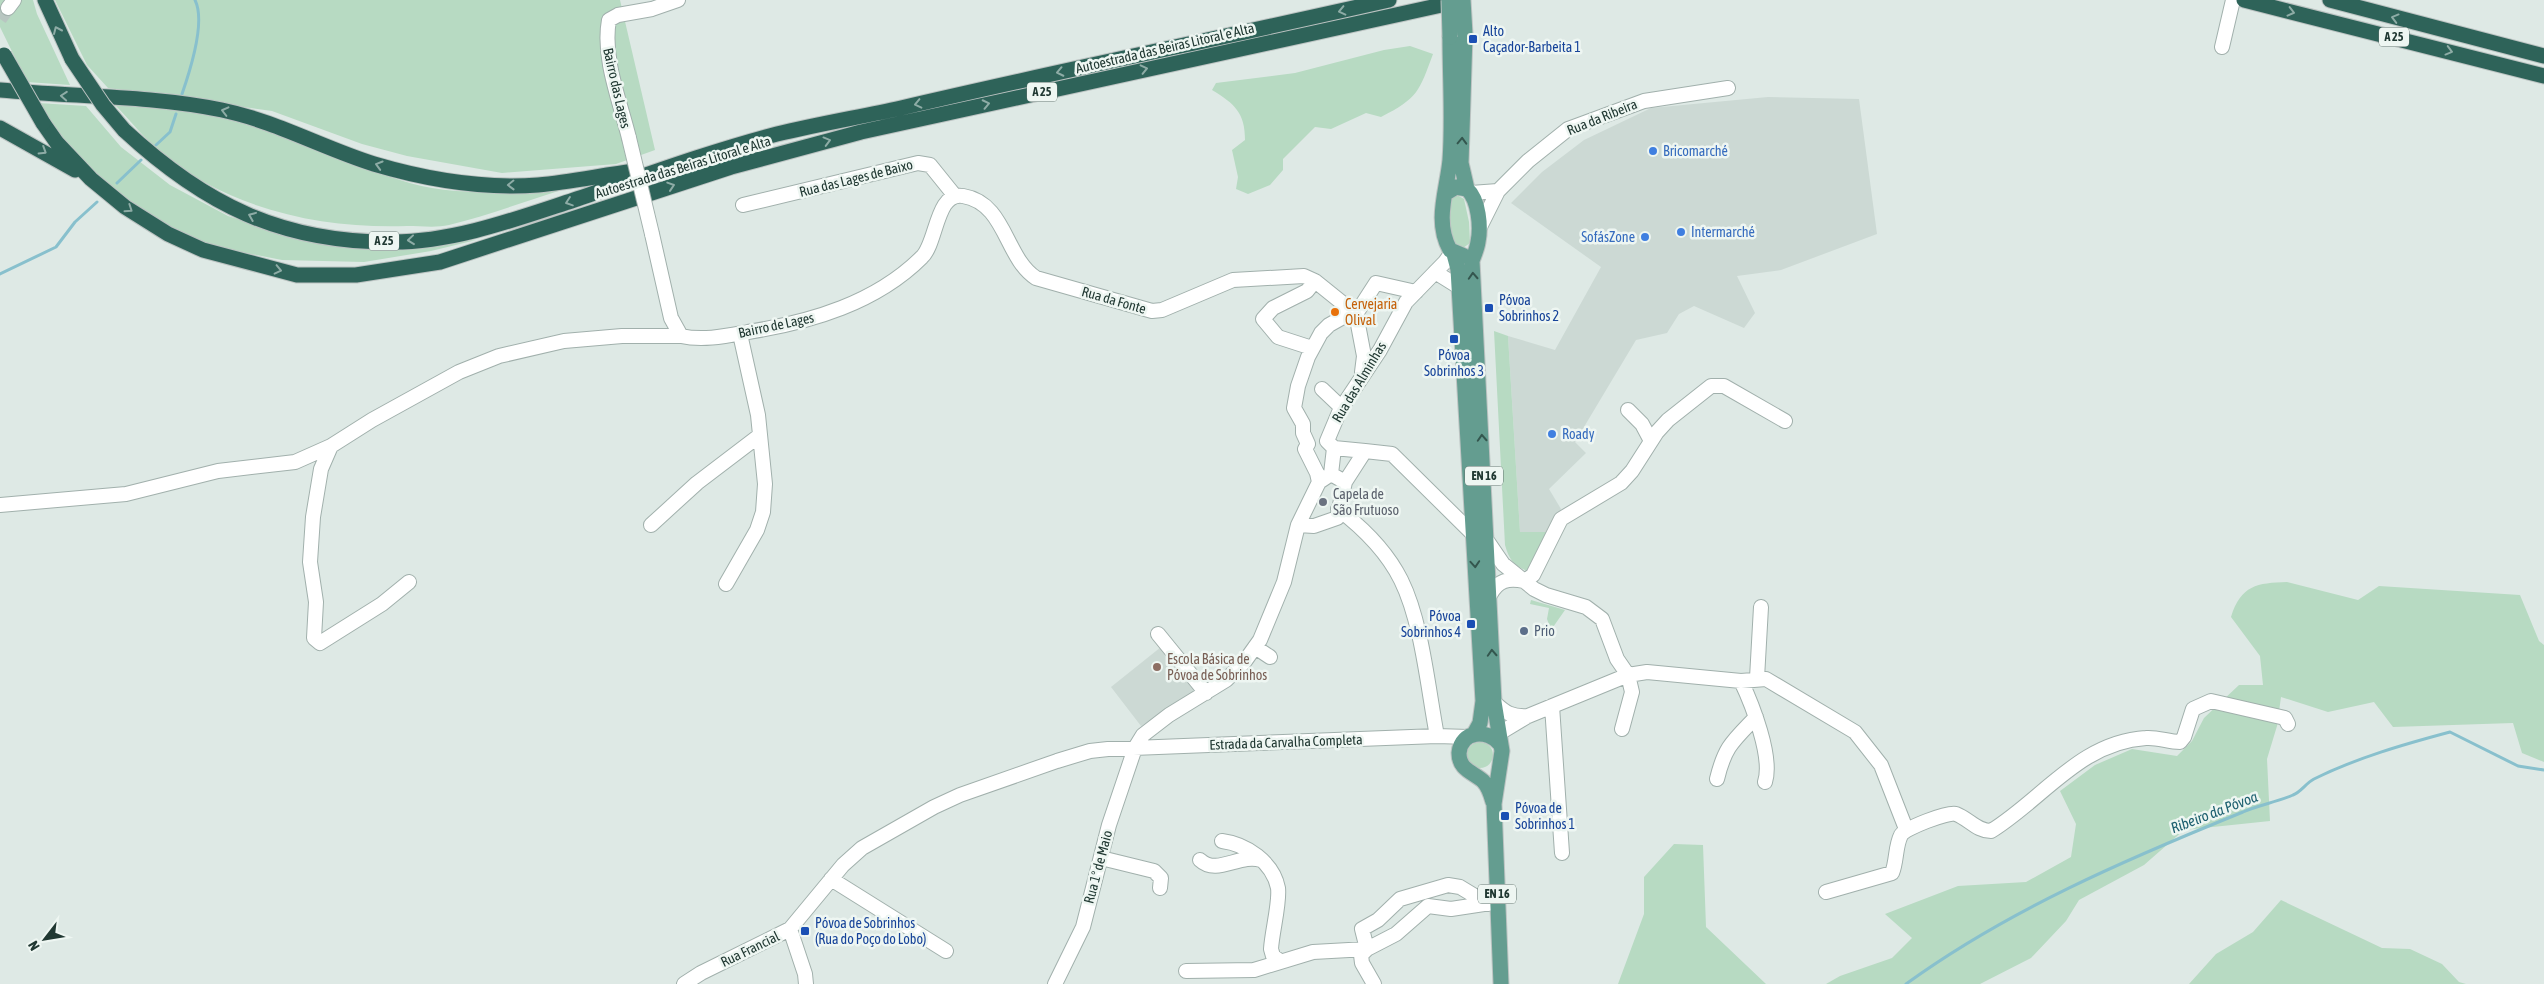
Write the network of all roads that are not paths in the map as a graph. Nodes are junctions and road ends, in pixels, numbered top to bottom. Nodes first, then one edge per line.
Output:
1 (44, 0) edge
2 (678, 0) edge
3 (1389, 0) edge
4 (1449, 0) edge
5 (1464, 0) edge
6 (2233, 0) edge
7 (2244, 0) edge
8 (2330, 0) edge
9 (1458, 36) junction
10 (2222, 47) dead end
11 (2, 50) edge
12 (2544, 56) edge
13 (2544, 76) edge
14 (1728, 88) dead end
15 (0, 90) edge
16 (0, 128) edge
17 (664, 168) junction
18 (91, 179) junction
19 (1469, 191) junction
20 (1498, 191) junction
21 (1446, 193) junction
22 (955, 196) junction
23 (743, 206) dead end
24 (1479, 229) junction
25 (1475, 250) junction
26 (1453, 253) junction
27 (1435, 272) junction
28 (1312, 279) junction
29 (1459, 287) junction
30 (1416, 292) junction
31 (1352, 311) junction
32 (740, 334) junction
33 (681, 336) junction
34 (1312, 348) junction
35 (1362, 375) junction
36 (1322, 389) dead end
37 (1342, 408) junction
38 (1628, 410) dead end
39 (1785, 421) dead end
40 (760, 434) junction
41 (1651, 441) junction
42 (1308, 444) junction
43 (1331, 444) junction
44 (331, 446) junction
45 (1365, 451) junction
46 (1331, 474) junction
47 (1319, 482) junction
48 (1345, 482) junction
49 (1471, 499) junction
50 (0, 505) edge
51 (1447, 507) junction
52 (1338, 509) junction
53 (651, 525) dead end
54 (1298, 525) junction
55 (1473, 534) junction
56 (1488, 542) junction
57 (1525, 581) junction
58 (409, 582) dead end
59 (726, 584) dead end
60 (1490, 595) junction
61 (1762, 607) dead end
62 (1158, 634) dead end
63 (1255, 647) junction
64 (1270, 657) dead end
65 (1628, 675) junction
66 (1757, 678) junction
67 (1741, 681) junction
68 (1206, 694) junction
69 (1494, 702) junction
70 (1552, 706) junction
71 (1528, 716) junction
72 (1756, 717) junction
73 (2288, 724) dead end
74 (1622, 729) dead end
75 (1437, 736) junction
76 (1471, 736) junction
77 (1499, 739) junction
78 (1142, 744) junction
79 (1459, 756) junction
80 (1500, 765) junction
81 (1476, 776) junction
82 (1717, 779) dead end
83 (1765, 782) dead end
84 (1494, 804) junction
85 (1906, 829) junction
86 (1222, 841) dead end
87 (1562, 853) dead end
88 (1101, 858) junction
89 (1200, 860) dead end
90 (1262, 860) junction
91 (832, 879) junction
92 (1160, 888) dead end
93 (1826, 892) dead end
94 (1493, 903) junction
95 (790, 929) junction
96 (1367, 949) junction
97 (946, 950) dead end
98 (1280, 961) junction
99 (1186, 971) dead end
100 (684, 984) edge
101 (806, 984) edge
102 (1055, 984) edge
103 (1374, 984) edge
104 (1501, 984) edge

17 -> 1 highway, Autoestrada das Beiras Litoral e Alta / A 25, bridge
2 - 33 street, Bairro das Lages, bridge
3 -> 17 highway, Autoestrada das Beiras Litoral e Alta / A 25
4 - 9 main road, EN 16, bridge
5 - 9 main road, EN 16, bridge
18 -> 5 highway, Autoestrada das Beiras Litoral e Alta / A 25
6 - 10 street
7 -> 13 highway, A 25
12 -> 8 highway, A 25
19 -> 9 main road, EN 16
9 - 21 main road, EN 16
11 - 18 highway, Autoestrada das Beiras Litoral e Alta / A 25, bridge
14 - 20 street, Rua da Ribeira
17 -> 15 highway
16 -> 18 highway
19 - 20 street
19 - 21 main road
19 - 24 main road, EN 16
20 - 24 street, Rua da Ribeira
21 - 26 main road, EN 16
22 - 23 street, Rua das Lages de Baixo
22 - 28 street, Rua da Fonte
22 - 32 street, Bairro de Lages
24 - 25 main road, EN 16
25 - 26 main road
56 -> 25 main road, EN 16
26 - 27 street
26 - 29 main road, EN 16
27 - 29 street
27 - 30 street, Rua das Alminhas
28 - 31 street
28 - 34 street
29 - 49 main road, EN 16
30 - 31 street
30 - 35 street, Rua das Alminhas
31 - 34 street
31 - 35 street
32 - 33 street, Bairro de Lages
32 - 40 street
33 - 44 street, Bairro de Lages
34 - 42 street
35 - 37 street, Rua das Alminhas
36 - 37 street
37 - 43 street, Rua das Alminhas
38 - 41 street
39 - 41 street
40 - 53 street
40 - 59 street
41 - 57 street
42 - 43 street
42 - 47 street
43 - 45 street
43 - 46 street, Rua das Alminhas
44 - 50 street, Bairro de Lages
44 - 58 street
45 - 48 street
45 - 51 street
46 - 47 street
46 - 48 street
47 - 54 street
48 - 52 street
49 - 51 street
49 - 55 main road, EN 16
51 - 55 street
52 - 54 street
52 - 75 street
54 - 63 street
55 -> 76 main road, EN 16
56 - 57 street
56 - 60 main road, EN 16
57 - 60 street
57 - 65 street
69 -> 60 main road, EN 16
61 - 66 street
62 - 68 street
63 - 64 street
63 - 68 street
65 - 67 street
65 - 70 street
65 - 74 street
66 - 67 street
66 - 85 street
67 - 72 street
68 - 78 street
69 - 71 street
69 - 77 main road, EN 16
70 - 71 street
70 - 87 street
71 - 77 street
72 - 82 street
72 - 83 street
73 - 85 street
75 - 76 street, Estrada da Carvalha Completa
75 - 78 street, Estrada da Carvalha Completa
75 - 79 street
76 - 77 main road
76 - 79 main road, EN 16
77 - 80 main road, EN 16
78 - 88 street, Rua 1° de Maio
78 - 91 street, Estrada da Carvalha Completa
79 - 81 main road, EN 16
80 - 81 main road
80 - 84 main road, EN 16
81 - 84 main road, EN 16
84 - 94 main road, EN 16
85 - 93 street
86 - 90 street
88 - 92 street
88 - 102 street, Rua 1° de Maio
89 - 90 street
90 - 98 street
91 - 95 street, Estrada da Carvalha Completa
91 - 97 street
94 - 96 street
94 - 96 street
94 - 104 main road, EN 16
95 - 100 street, Rua Francial
95 - 101 street
96 - 98 street
96 - 103 street
98 - 99 street

